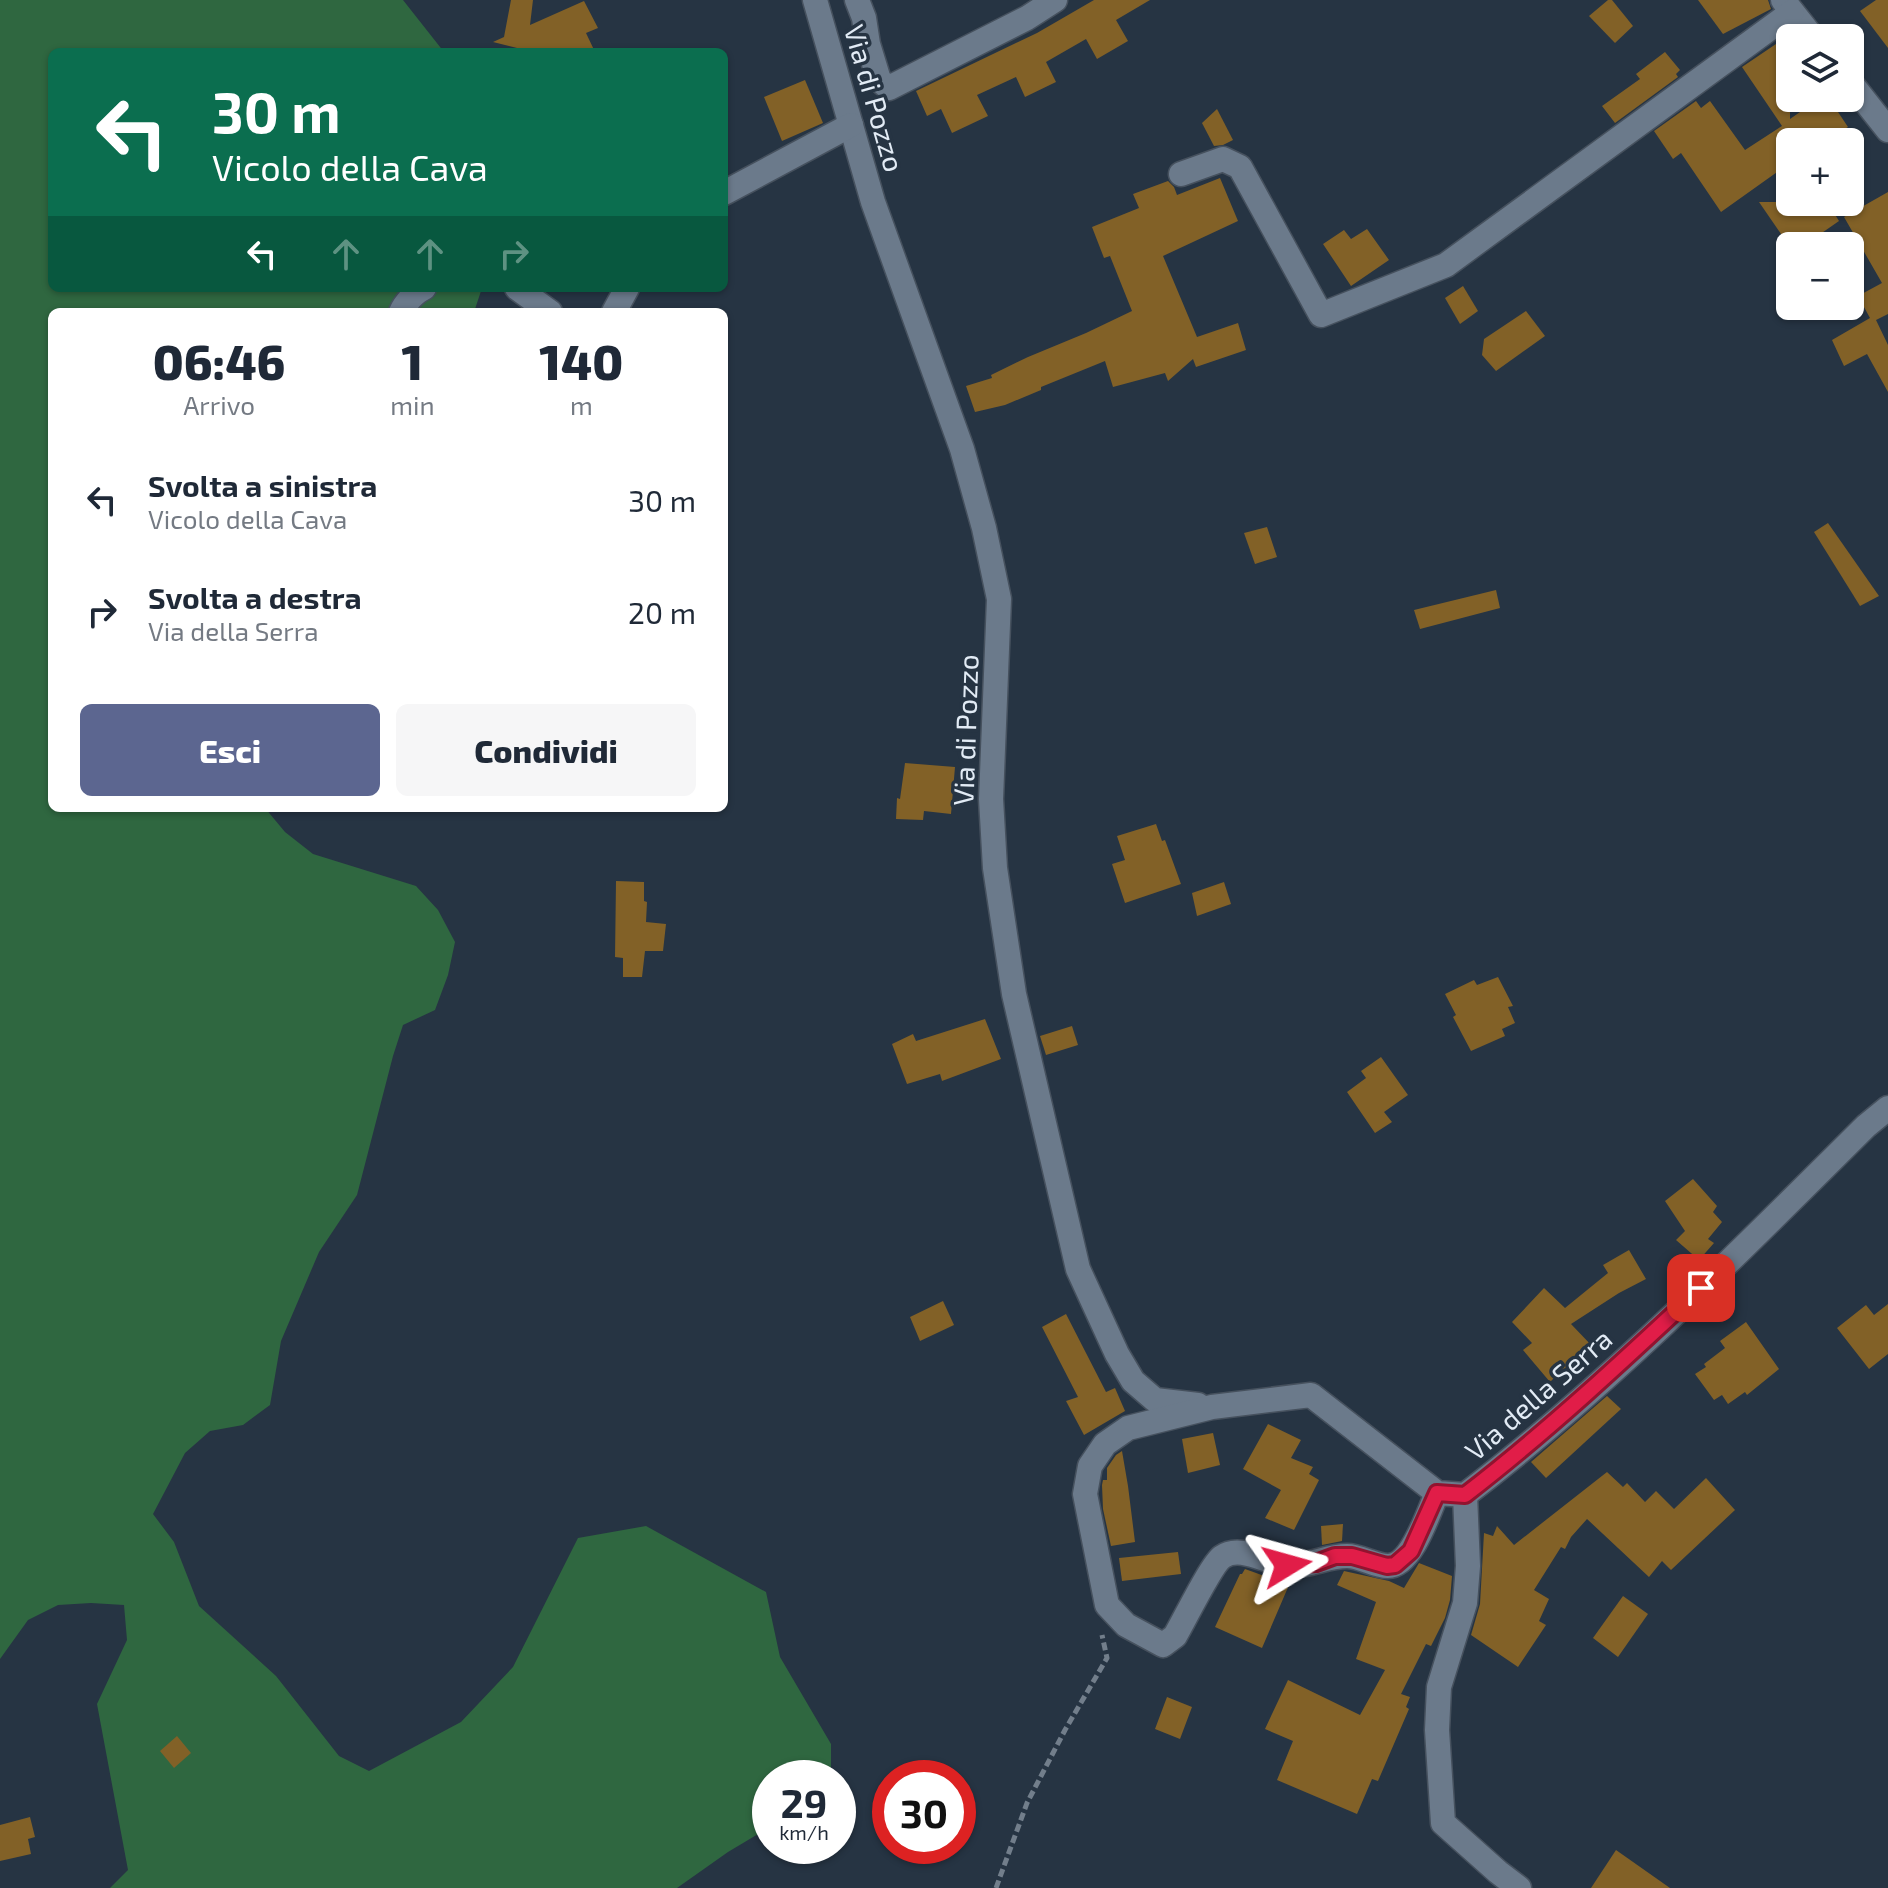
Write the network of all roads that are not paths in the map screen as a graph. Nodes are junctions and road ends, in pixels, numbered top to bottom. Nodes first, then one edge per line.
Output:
1 (815, 0) edge
2 (857, 0) edge
3 (1055, 0) edge
4 (1788, 6) edge
5 (1020, 9) edge
6 (1802, 24) edge
7 (1864, 100) edge
8 (851, 125) junction
9 (1888, 130) edge
10 (1181, 174) dead end
11 (728, 191) edge
12 (418, 292) edge
13 (522, 292) edge
14 (403, 308) edge
15 (544, 308) edge
16 (1888, 1108) edge
17 (1212, 1407) junction
18 (1437, 1493) junction
19 (1465, 1495) junction
20 (1519, 1888) edge

1 - 8 street, Via di Pozzo
2 - 5 street
3 - 5 street
4 - 6 street
4 - 10 street
7 - 9 street
8 - 11 street
8 - 17 street, Via di Pozzo
12 - 14 street
13 - 15 street
16 - 19 street, Via della Serra
17 - 18 street
17 - 18 street
18 - 19 street, Via della Serra
19 - 20 street

